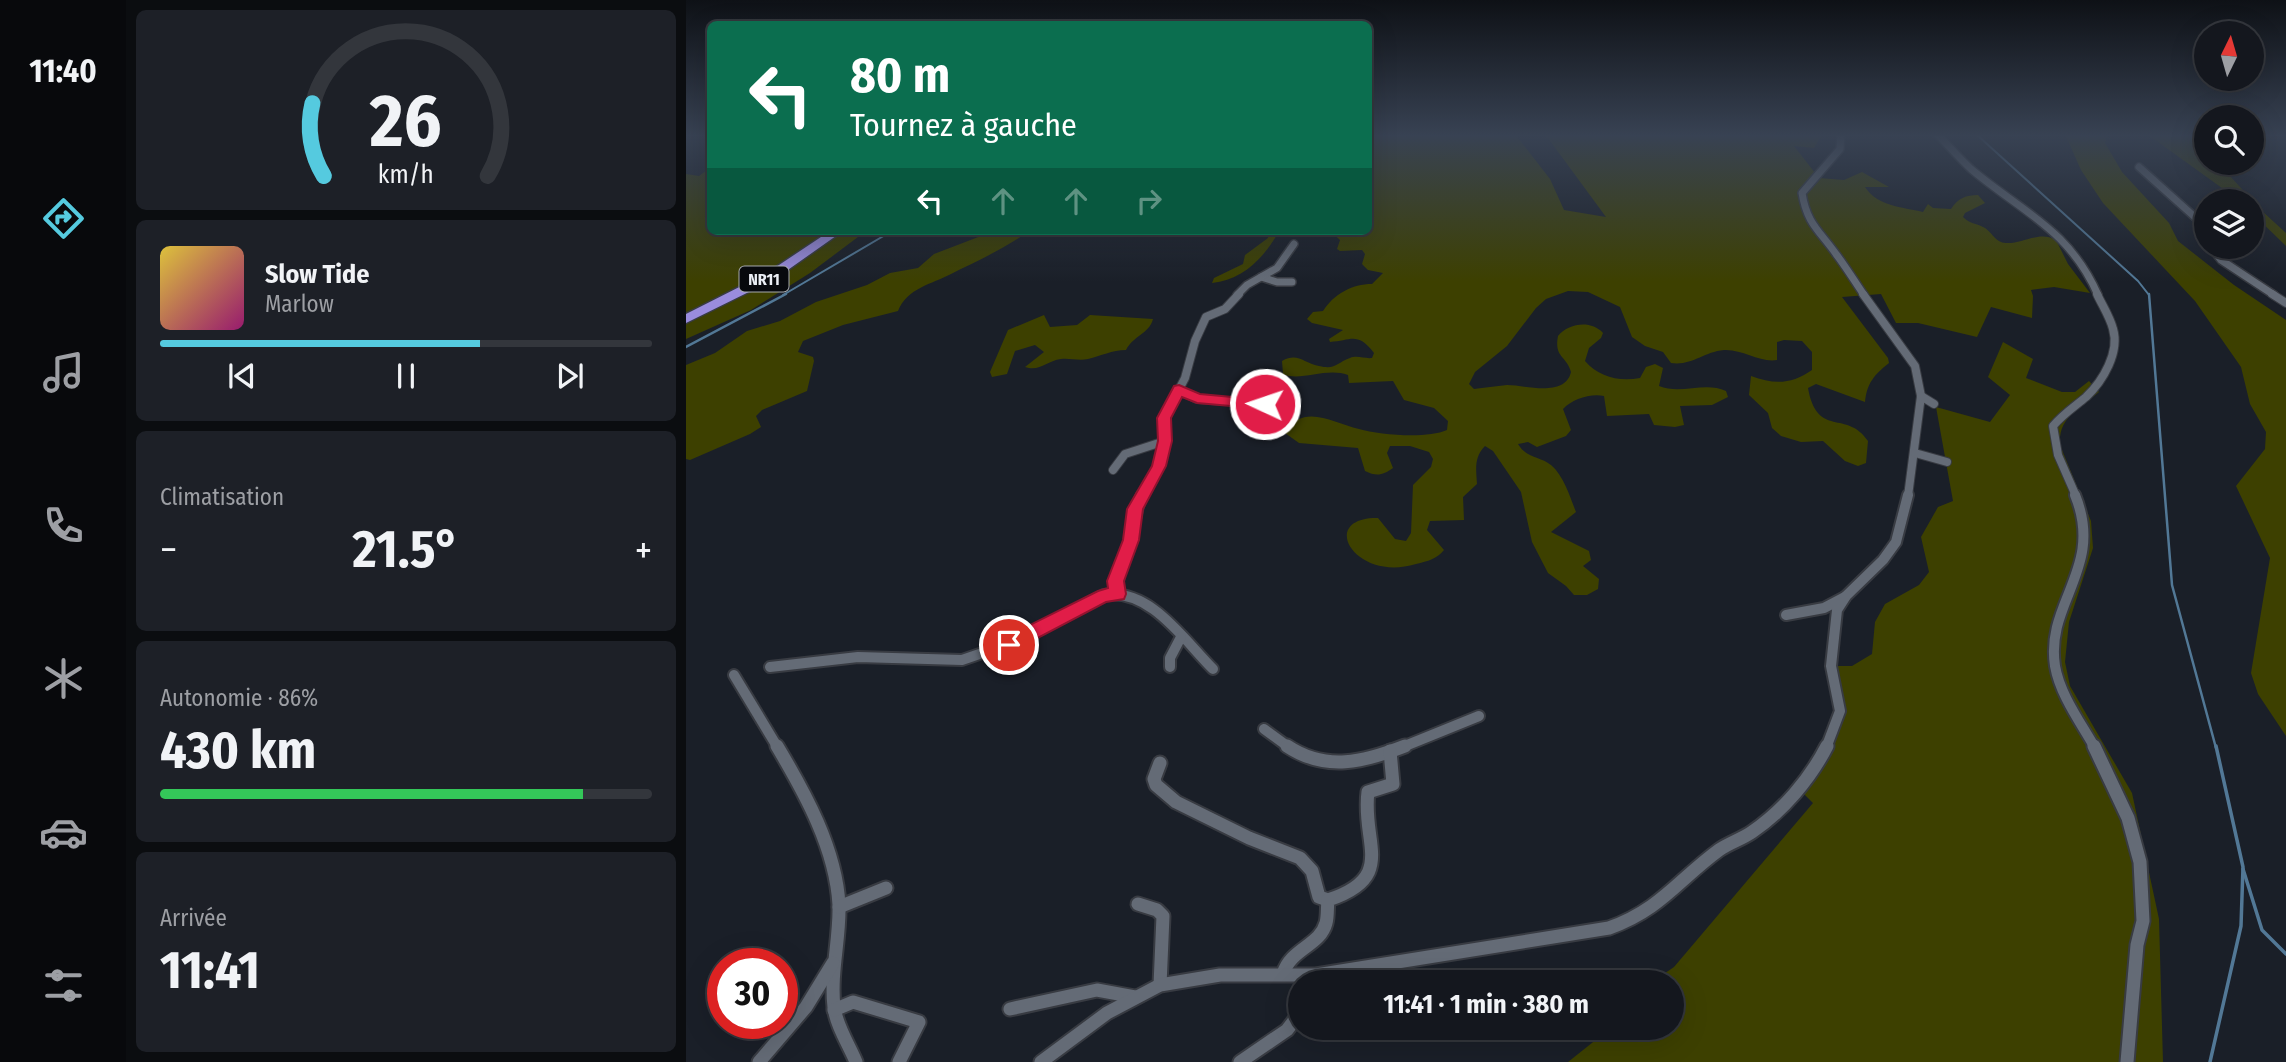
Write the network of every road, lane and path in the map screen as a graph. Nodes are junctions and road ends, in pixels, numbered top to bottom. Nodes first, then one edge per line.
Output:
1 (1810, 184) edge
2 (1991, 184) edge
3 (2157, 184) edge
4 (2194, 216) edge
5 (831, 235) edge
6 (1294, 244) dead end
7 (2220, 259) edge
8 (1261, 276) junction
9 (1292, 282) dead end
10 (2286, 303) edge
11 (686, 319) edge
12 (1179, 390) junction
13 (1921, 396) junction
14 (1265, 404) dead end
15 (1934, 404) dead end
16 (1165, 441) junction
17 (1915, 453) junction
18 (1947, 462) dead end
19 (1113, 470) dead end
20 (1118, 594) junction
21 (1846, 596) junction
22 (1786, 615) dead end
23 (1181, 637) junction
24 (770, 667) dead end
25 (1170, 667) dead end
26 (1213, 670) dead end
27 (734, 675) dead end
28 (1479, 716) dead end
29 (1264, 729) dead end
30 (1390, 751) junction
31 (1160, 763) dead end
32 (887, 888) dead end
33 (1328, 901) junction
34 (1138, 904) dead end
35 (839, 907) junction
36 (833, 962) junction
37 (1361, 970) edge
38 (1283, 974) junction
39 (1288, 975) edge
40 (1160, 985) junction
41 (1135, 997) junction
42 (1010, 1009) dead end
43 (834, 1010) junction
44 (1288, 1029) edge
45 (759, 1062) edge
46 (856, 1062) edge
47 (899, 1062) edge
48 (1041, 1062) edge
49 (1240, 1062) edge
50 (2127, 1062) edge

1 - 13 street
2 - 50 street
3 - 4 street
5 - 11 highway, NR11
6 - 8 street
7 - 10 street
8 - 9 street
8 - 12 street
12 - 14 street
12 - 16 street
13 - 15 street
13 - 17 street
16 - 19 street
16 - 20 street
17 - 18 street
17 - 21 street
20 - 23 street
20 - 24 street
21 - 22 street
21 - 37 street
23 - 25 street
23 - 26 street
27 - 35 street
28 - 30 street
29 - 30 street
30 - 33 street
31 - 33 street
32 - 35 street
33 - 38 street
34 - 40 street
35 - 36 street
36 - 43 street
36 - 45 street
38 - 39 street
38 - 40 street
40 - 41 street
41 - 42 street
41 - 48 street
43 - 46 street
43 - 47 street
44 - 49 street

